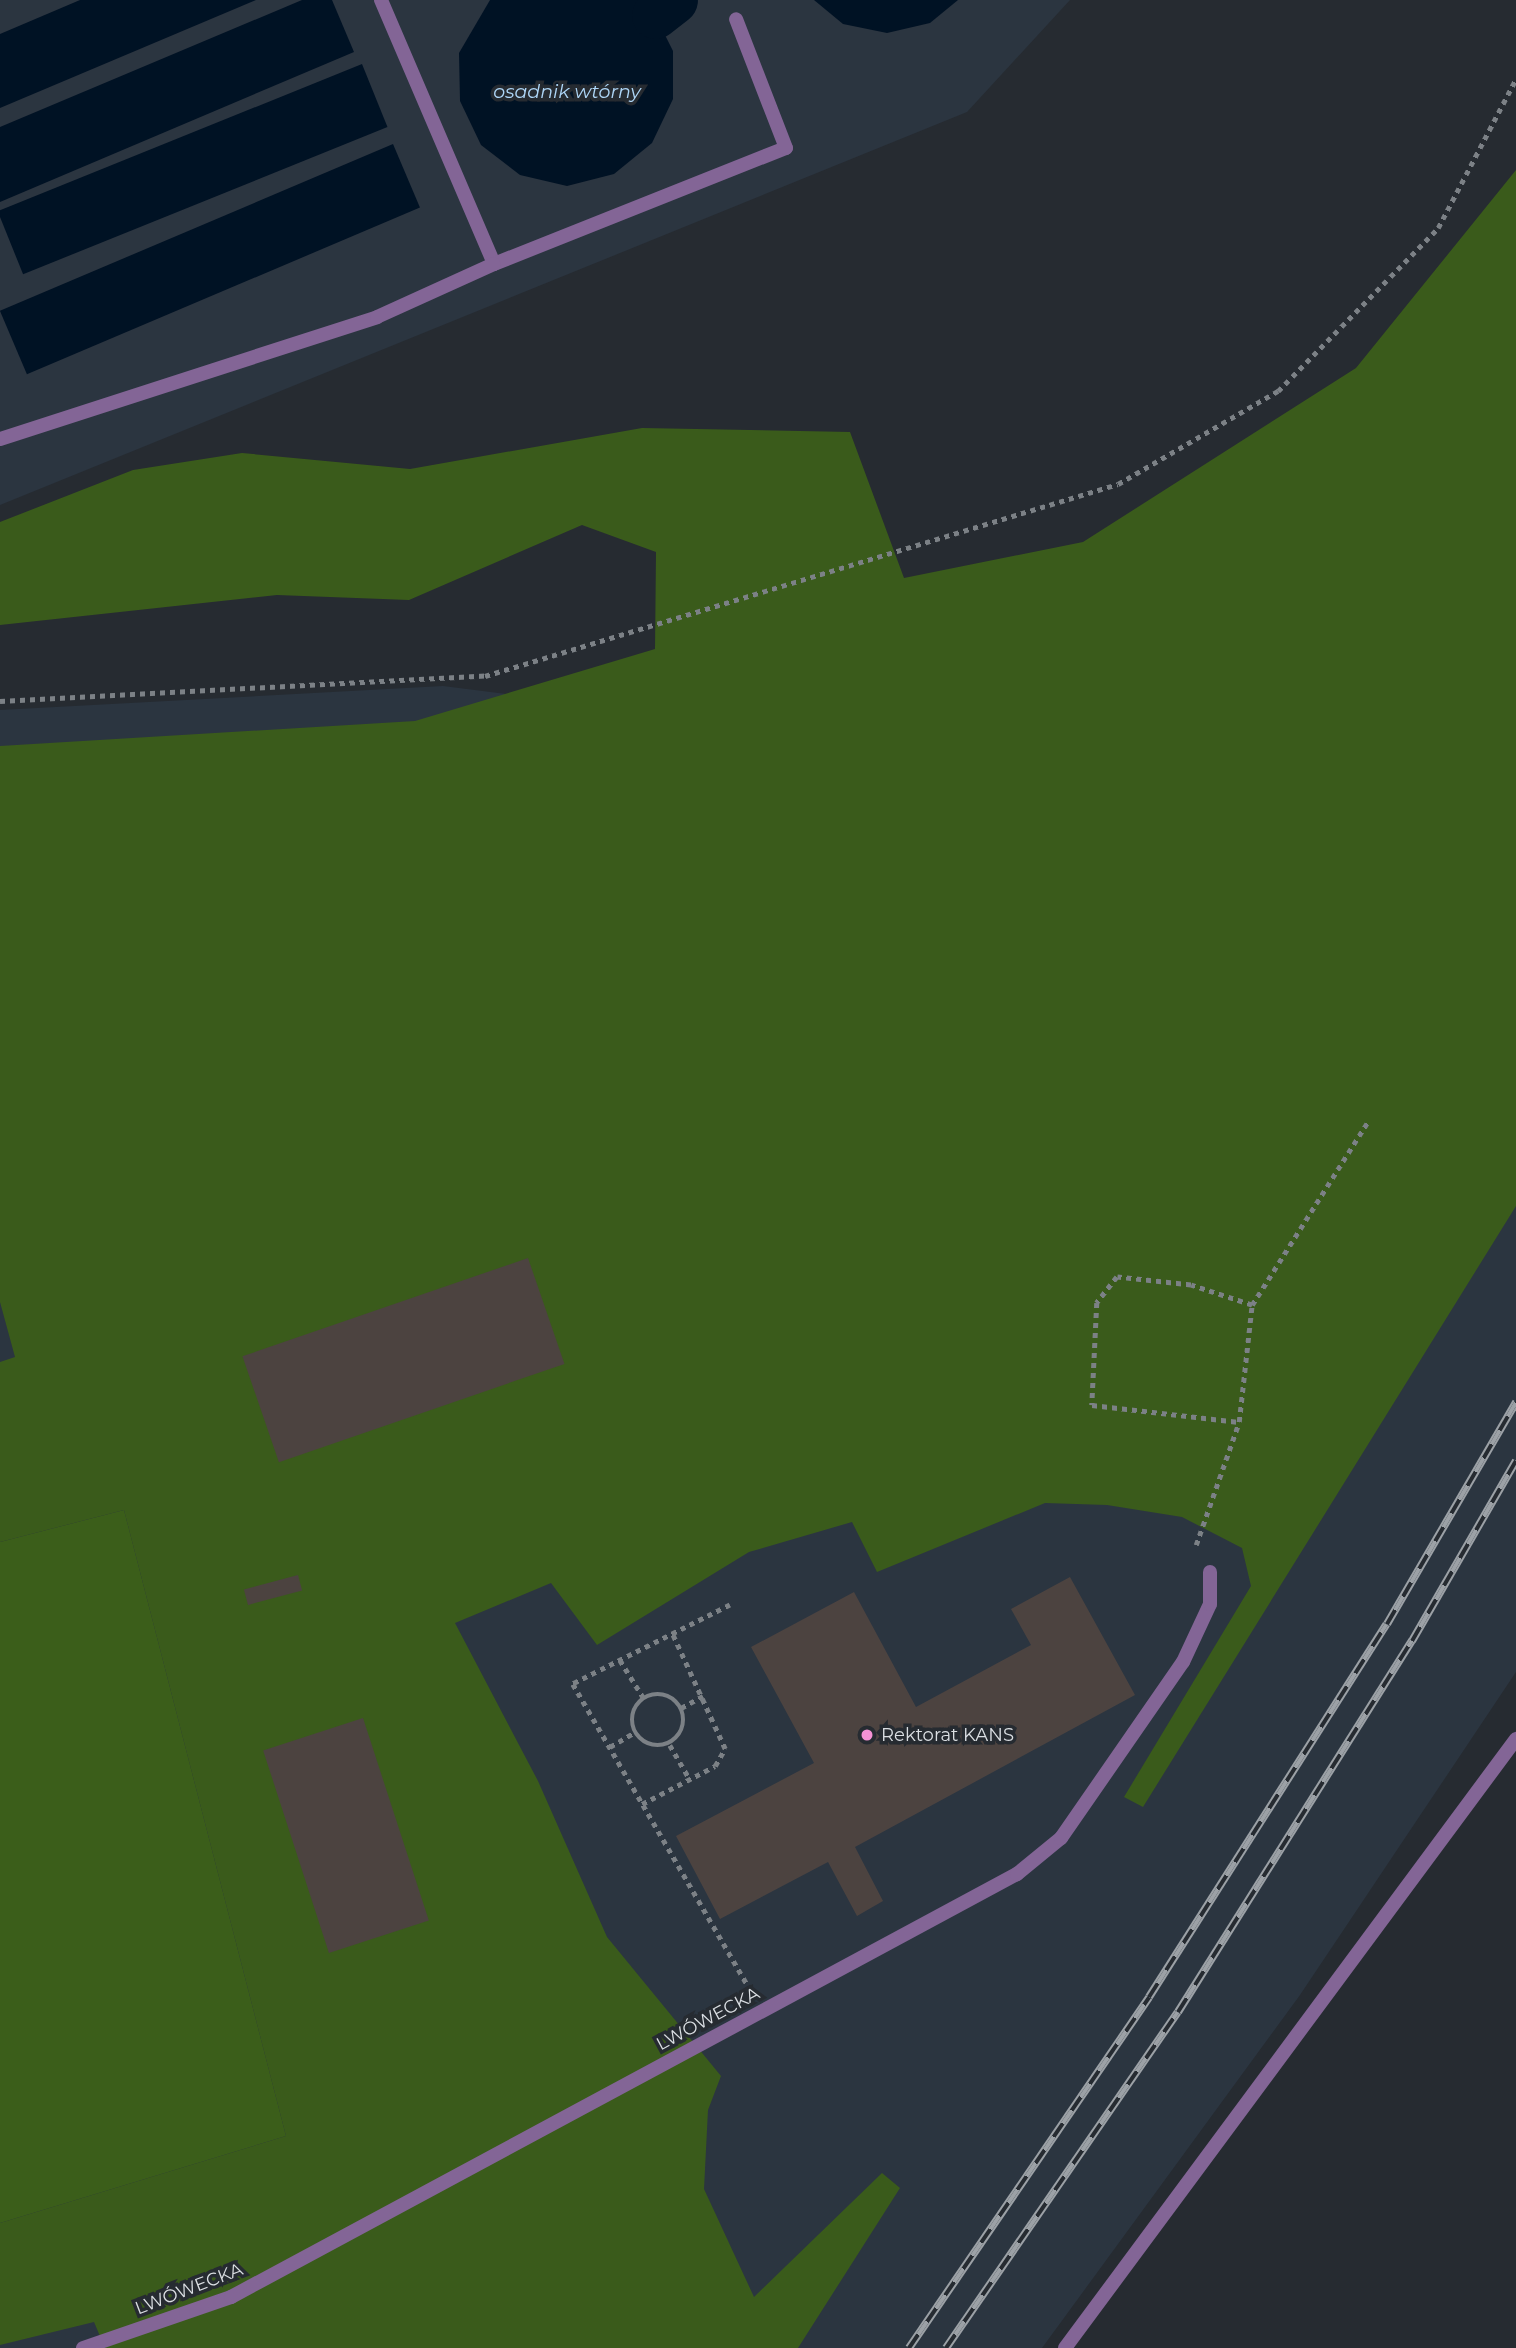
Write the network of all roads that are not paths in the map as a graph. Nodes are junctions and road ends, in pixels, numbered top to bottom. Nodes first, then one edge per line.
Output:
1 (380, 0) edge
2 (736, 19) dead end
3 (494, 264) junction
4 (0, 439) edge
5 (1210, 1572) dead end
6 (1516, 1739) edge
7 (86, 2348) edge
8 (1065, 2348) edge

1 - 3 lane
2 - 3 lane
3 - 4 lane
5 - 7 lane, LWÓWECKA
6 - 8 lane

